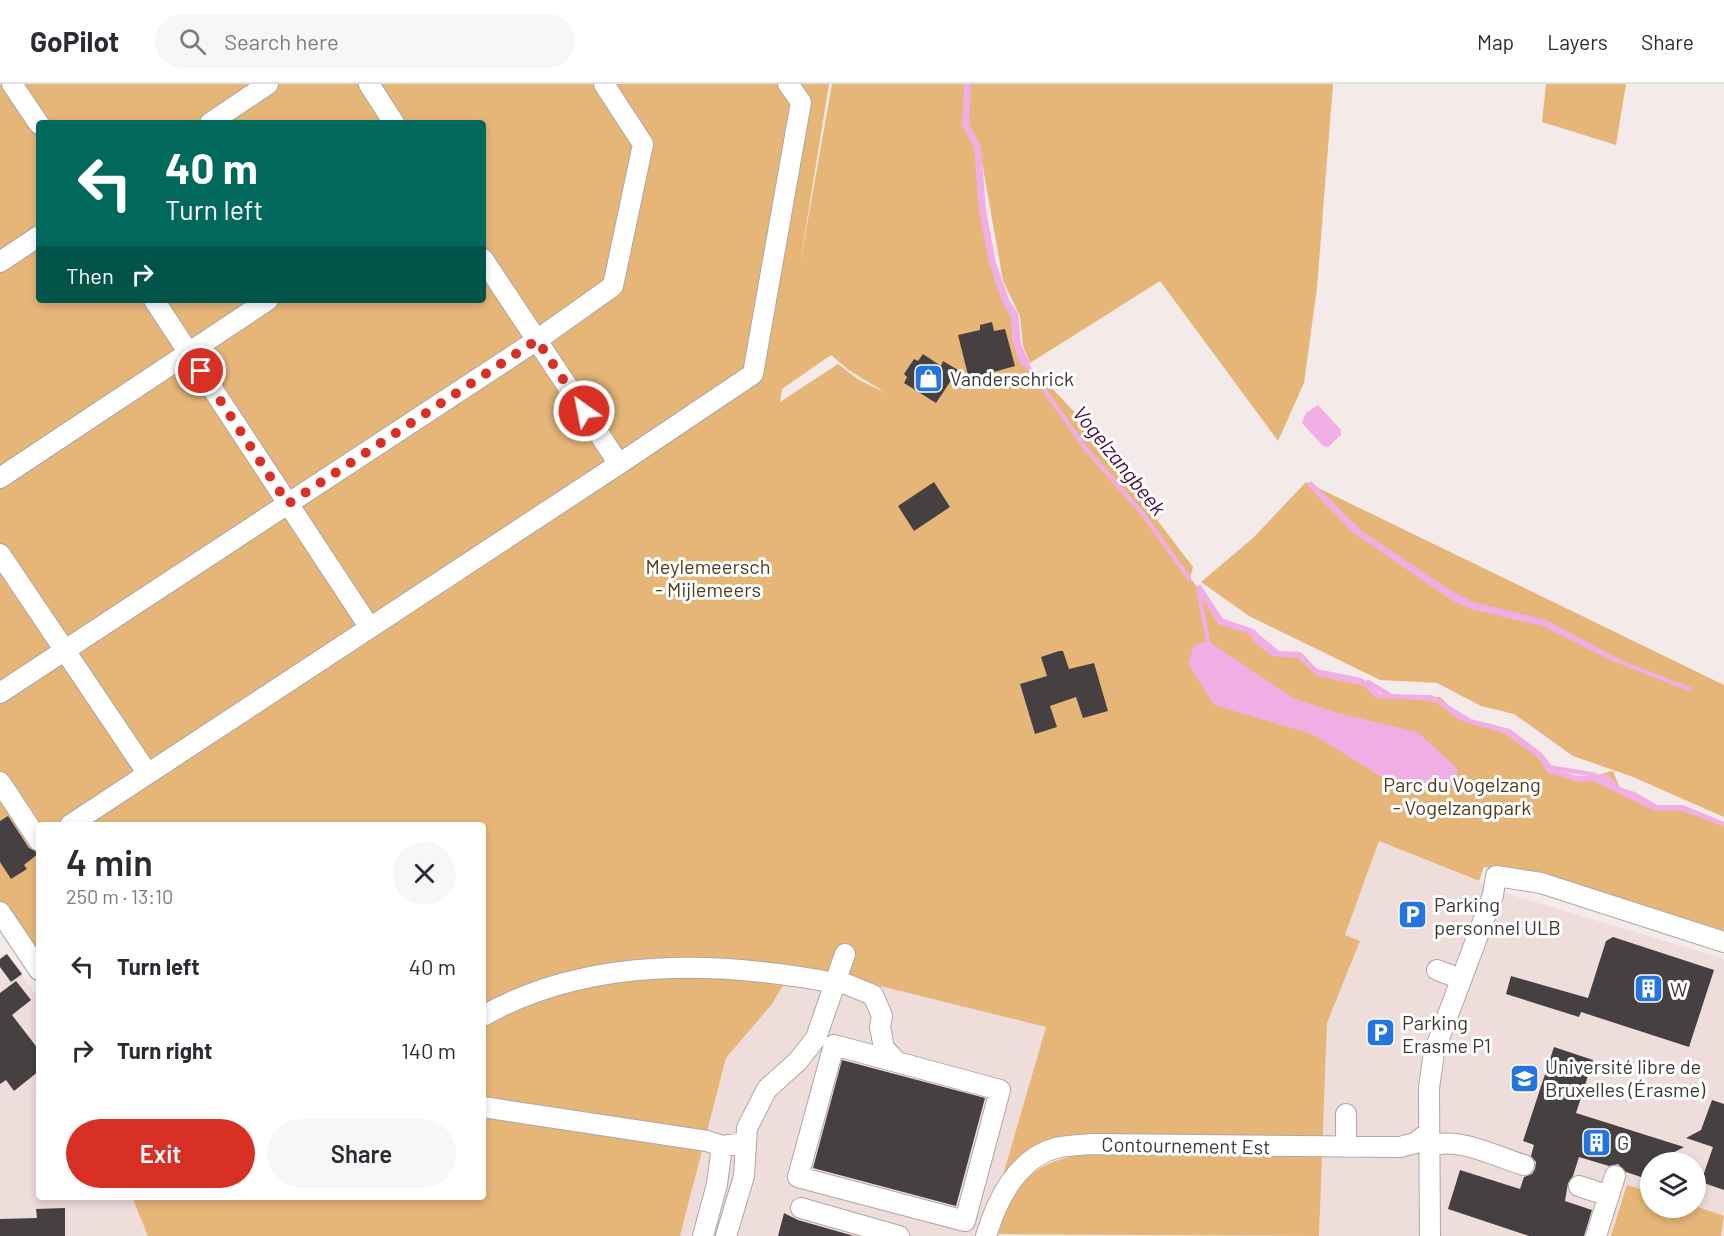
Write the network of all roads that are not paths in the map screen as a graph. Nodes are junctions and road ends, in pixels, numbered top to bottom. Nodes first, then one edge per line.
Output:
1 (12, 84) edge
2 (268, 84) edge
3 (369, 84) edge
4 (604, 84) edge
5 (788, 84) edge
6 (802, 93) edge
7 (36, 120) edge
8 (214, 120) edge
9 (392, 120) edge
10 (36, 238) edge
11 (0, 262) edge
12 (486, 264) edge
13 (156, 303) edge
14 (263, 303) edge
15 (537, 340) junction
16 (189, 352) junction
17 (619, 464) junction
18 (0, 478) edge
19 (288, 504) junction
20 (0, 554) edge
21 (370, 628) junction
22 (65, 650) junction
23 (0, 693) edge
24 (148, 774) junction
25 (0, 782) edge
26 (75, 822) edge
27 (36, 836) edge
28 (0, 912) edge
29 (1724, 942) edge
30 (845, 954) dead end
31 (36, 966) edge
32 (1438, 966) dead end
33 (1463, 976) junction
34 (834, 983) junction
35 (486, 1015) edge
36 (880, 1027) junction
37 (851, 1050) junction
38 (897, 1062) junction
39 (486, 1107) edge
40 (1343, 1114) dead end
41 (1429, 1140) junction
42 (745, 1143) junction
43 (722, 1146) junction
44 (1342, 1147) junction
45 (1524, 1165) dead end
46 (1615, 1176) dead end
47 (1579, 1186) dead end
48 (1609, 1196) junction
49 (712, 1200) junction
50 (735, 1207) junction
51 (801, 1208) dead end
52 (703, 1236) edge
53 (726, 1236) edge
54 (899, 1236) edge
55 (986, 1236) edge
56 (1430, 1236) edge
57 (1596, 1236) edge

1 - 7 street
2 - 8 street
3 - 9 street
4 - 15 street
5 - 6 street
6 - 17 street
10 - 11 street
12 - 15 street
13 - 16 street
14 - 16 street
15 - 17 street
15 - 19 street
16 - 18 street
16 - 19 street
17 - 21 street
19 - 21 street
19 - 22 street
20 - 22 street
21 - 24 street
22 - 23 street
22 - 24 street
24 - 26 street
25 - 27 street
28 - 31 street
29 - 33 street
30 - 34 street
32 - 33 street
33 - 41 street
34 - 35 street
34 - 36 street
34 - 42 street
36 - 37 street
36 - 38 street
37 - 38 street
37 - 38 street
39 - 43 street
40 - 44 street
41 - 44 street, Contournement Est
41 - 45 street
41 - 56 street
42 - 43 street
42 - 50 street
43 - 49 street
44 - 55 street, Contournement Est
46 - 48 street
47 - 48 street
48 - 57 street
49 - 50 street
49 - 52 street
50 - 53 street
51 - 54 street

